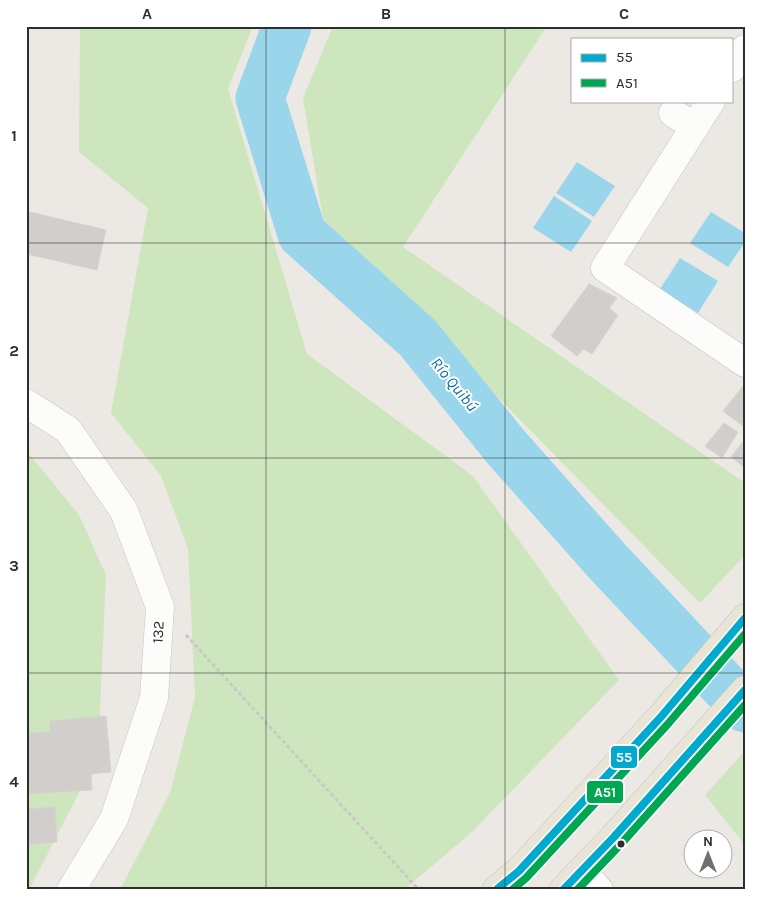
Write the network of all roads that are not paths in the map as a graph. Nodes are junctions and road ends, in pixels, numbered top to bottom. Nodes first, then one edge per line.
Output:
1 (745, 49) edge
2 (734, 65) edge
3 (710, 102) edge
4 (745, 363) edge
5 (26, 403) edge
6 (744, 619) edge
7 (745, 690) edge
8 (581, 884) edge
9 (71, 890) edge
10 (496, 890) edge

1 - 2 street
3 - 4 street
5 - 9 street, 132
6 - 10 main road
7 - 8 main road

